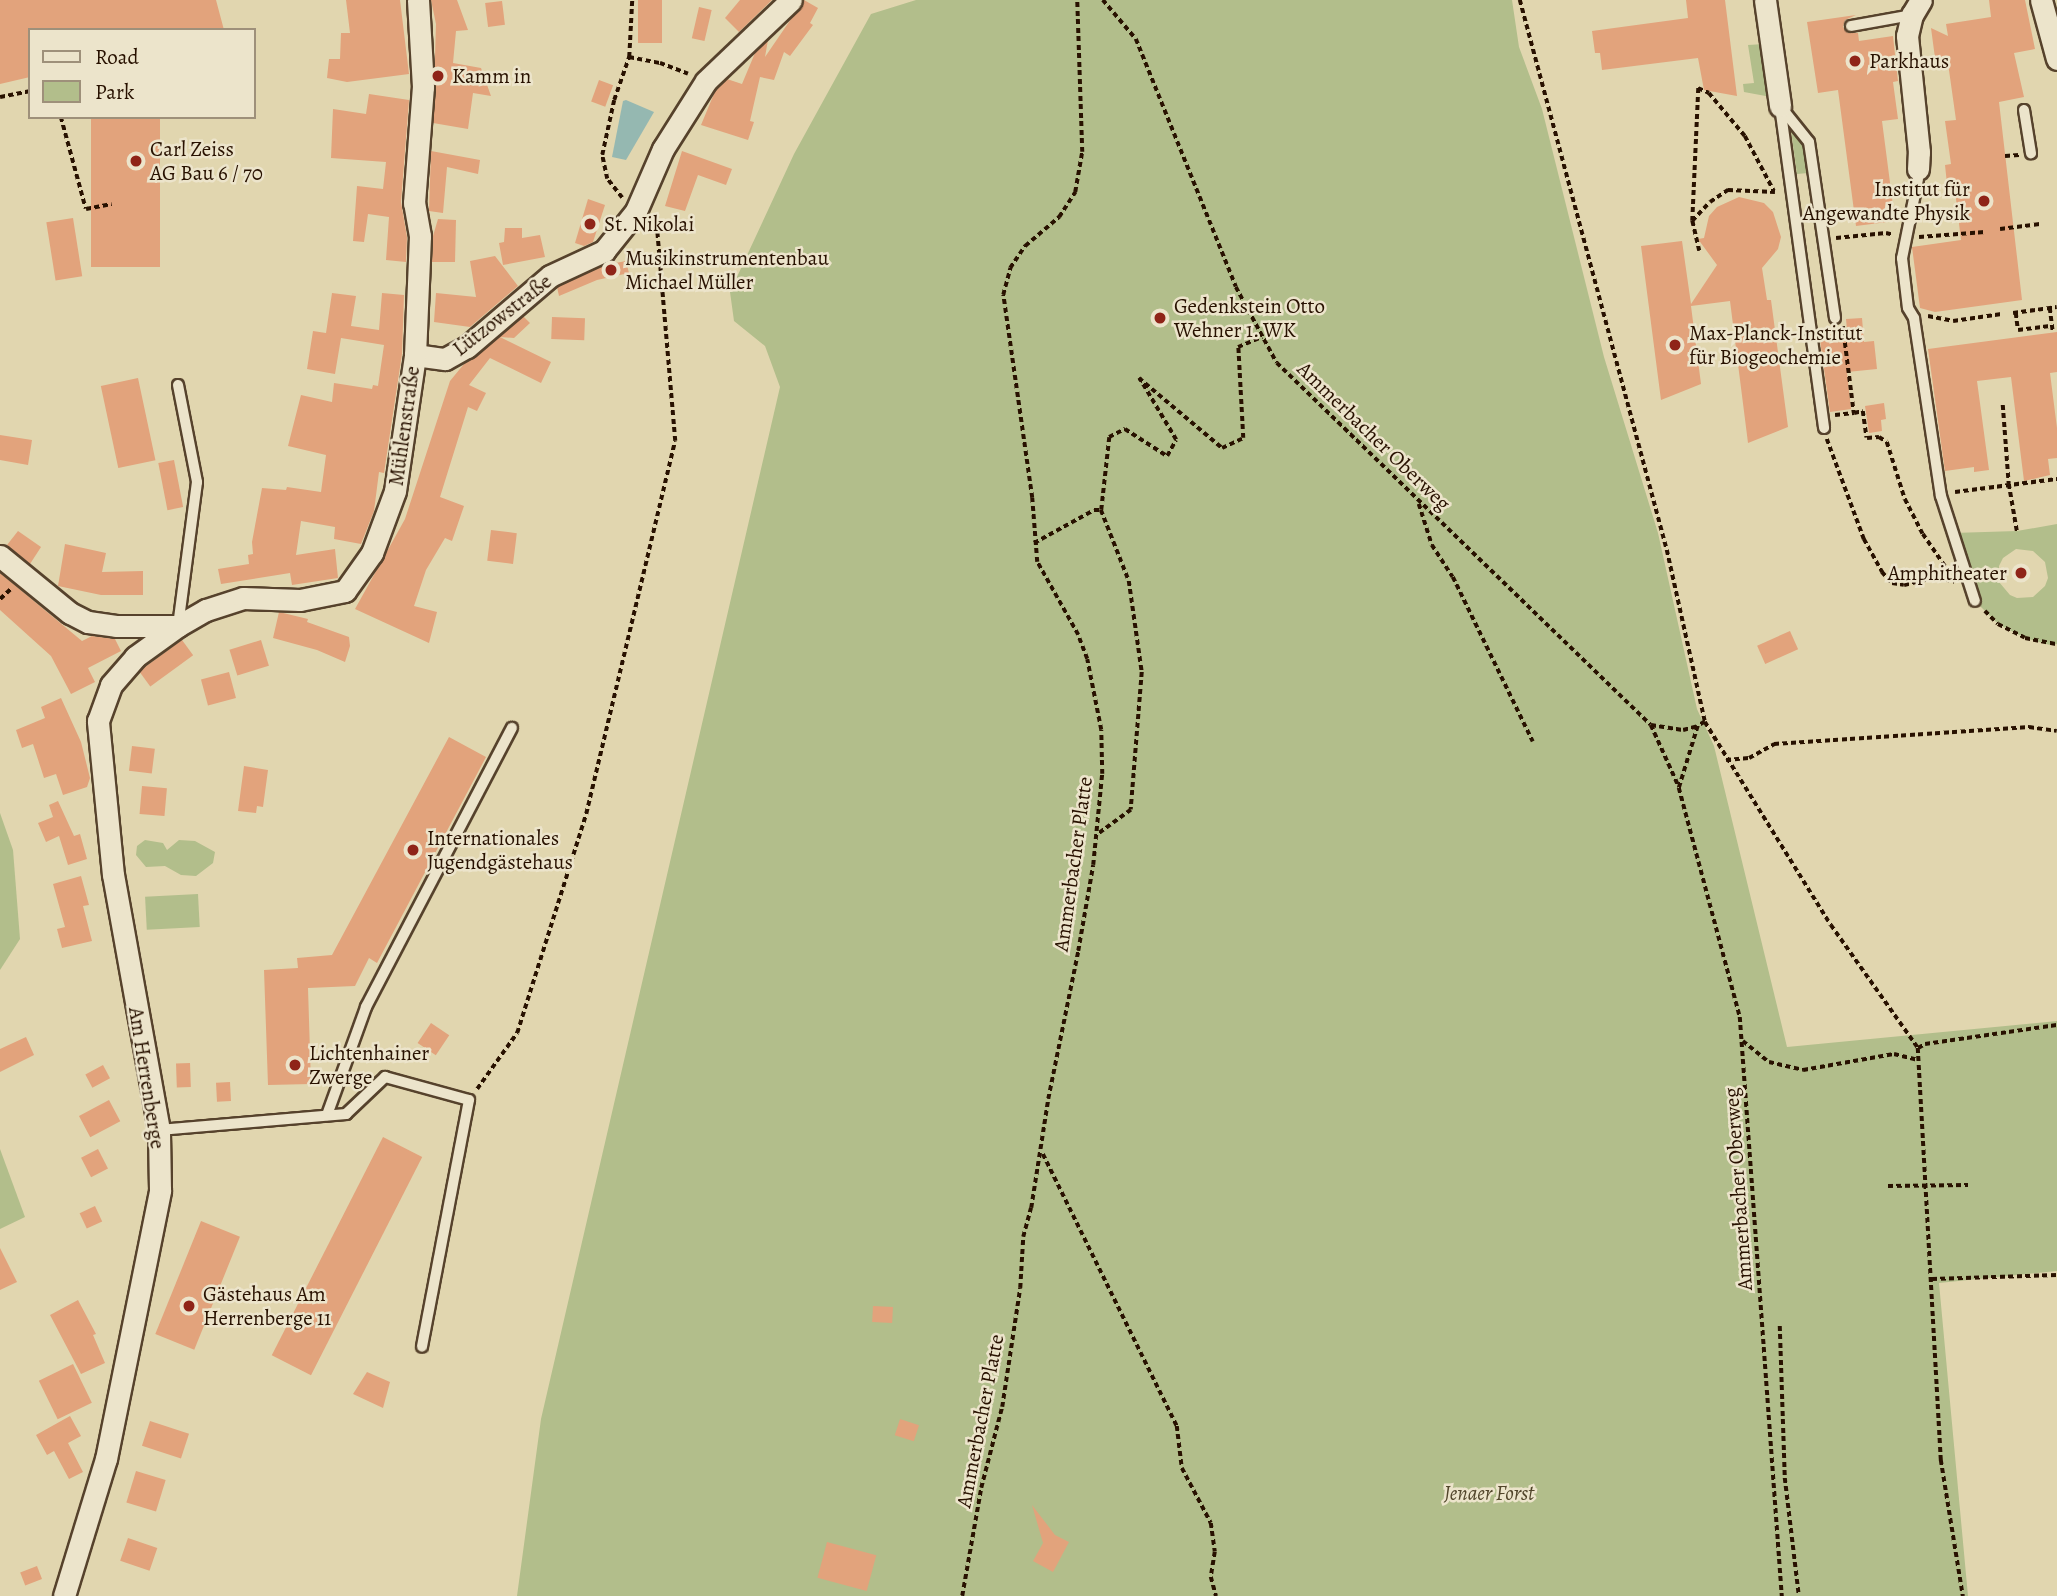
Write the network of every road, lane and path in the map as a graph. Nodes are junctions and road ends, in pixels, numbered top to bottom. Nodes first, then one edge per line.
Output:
1 (418, 0) edge
2 (632, 0) edge
3 (791, 0) edge
4 (1077, 0) edge
5 (1103, 0) edge
6 (1520, 0) edge
7 (1765, 0) edge
8 (2042, 0) edge
9 (1916, 7) edge
10 (1851, 26) dead end
11 (2056, 54) edge
12 (629, 57) junction
13 (706, 81) junction
14 (28, 91) edge
15 (0, 97) edge
16 (1780, 106) junction
17 (2024, 110) dead end
18 (62, 119) edge
19 (2031, 153) dead end
20 (1918, 174) joint
21 (1774, 191) junction
22 (1792, 202) junction
23 (112, 204) dead end
24 (636, 211) junction
25 (1692, 221) junction
26 (2040, 224) dead end
27 (2000, 229) dead end
28 (1984, 232) dead end
29 (1886, 233) dead end
30 (1907, 238) junction
31 (1823, 240) junction
32 (1699, 251) dead end
33 (2057, 307) edge
34 (2050, 308) junction
35 (2002, 314) dead end
36 (1924, 315) dead end
37 (1835, 318) joint
38 (2052, 326) junction
39 (2053, 332) dead end
40 (1262, 337) junction
41 (415, 355) junction
42 (178, 385) dead end
43 (2003, 405) dead end
44 (1854, 412) junction
45 (1846, 414) dead end
46 (1824, 428) dead end
47 (1832, 456) dead end
48 (2057, 479) edge
49 (2009, 484) junction
50 (1967, 489) dead end
51 (1419, 502) junction
52 (1101, 510) junction
53 (2017, 531) dead end
54 (1034, 543) junction
55 (0, 556) edge
56 (13, 586) dead end
57 (0, 599) edge
58 (1975, 601) joint
59 (116, 626) junction
60 (178, 626) junction
61 (2057, 644) edge
62 (135, 657) junction
63 (1705, 722) junction
64 (1651, 725) junction
65 (1698, 726) junction
66 (512, 728) dead end
67 (2057, 731) edge
68 (1533, 742) dead end
69 (1726, 760) junction
70 (1679, 788) junction
71 (1097, 835) junction
72 (2057, 1024) edge
73 (1742, 1041) junction
74 (1918, 1048) junction
75 (1918, 1060) junction
76 (469, 1100) junction
77 (327, 1115) junction
78 (159, 1130) junction
79 (1042, 1152) junction
80 (1925, 1185) junction
81 (1968, 1185) dead end
82 (1888, 1186) dead end
83 (2057, 1275) edge
84 (1932, 1279) junction
85 (1780, 1326) dead end
86 (422, 1347) dead end
87 (64, 1596) edge
88 (962, 1596) edge
89 (1216, 1596) edge
90 (1782, 1596) edge
91 (1799, 1596) edge
92 (1963, 1596) edge

1 - 41 street, Mühlenstraße
2 - 12 path
3 - 13 street, Lützowstraße
4 - 54 path, Ammerbacher Platte
5 - 40 path, Ammerbacher Oberweg
6 - 63 path
7 - 16 street
8 - 11 street
9 - 10 lane
9 - 20 street
12 - 13 path
12 - 24 path
13 - 24 street, Lützowstraße
14 - 15 path
16 - 22 lane
16 - 31 lane
17 - 19 lane
18 - 23 path
20 - 30 lane
21 - 22 path
21 - 25 path
21 - 25 path
22 - 46 lane
24 - 41 street, Lützowstraße
24 - 76 path
25 - 32 path
26 - 27 path
28 - 30 path
29 - 31 path
30 - 58 lane
31 - 37 lane
33 - 34 path
34 - 38 path
34 - 38 path
35 - 36 path
37 - 44 path
38 - 39 path
40 - 51 path, Ammerbacher Oberweg
40 - 52 path
41 - 60 street, Mühlenstraße
42 - 60 lane
43 - 49 path
44 - 45 path
44 - 47 path
48 - 49 path
49 - 50 path
49 - 53 path
51 - 64 path, Ammerbacher Oberweg
51 - 68 path
52 - 54 path
52 - 71 path
54 - 71 path, Ammerbacher Platte
55 - 59 street
56 - 57 path
58 - 61 path
59 - 60 street
59 - 62 street
60 - 62 street, Am Herrenberge
62 - 78 street, Am Herrenberge
63 - 65 path
63 - 69 path
64 - 65 path
64 - 70 path, Ammerbacher Oberweg
65 - 70 path
66 - 77 lane
67 - 69 path
69 - 74 path
70 - 73 path, Ammerbacher Oberweg
71 - 79 path, Ammerbacher Platte
72 - 74 path
73 - 75 path
73 - 90 path, Ammerbacher Oberweg
74 - 75 path
75 - 80 path
76 - 77 lane
76 - 86 lane
77 - 78 lane
78 - 87 street, Am Herrenberge
79 - 88 path, Ammerbacher Platte
79 - 89 path
80 - 81 path
80 - 82 path
80 - 84 path
83 - 84 path
84 - 92 path
85 - 91 path

